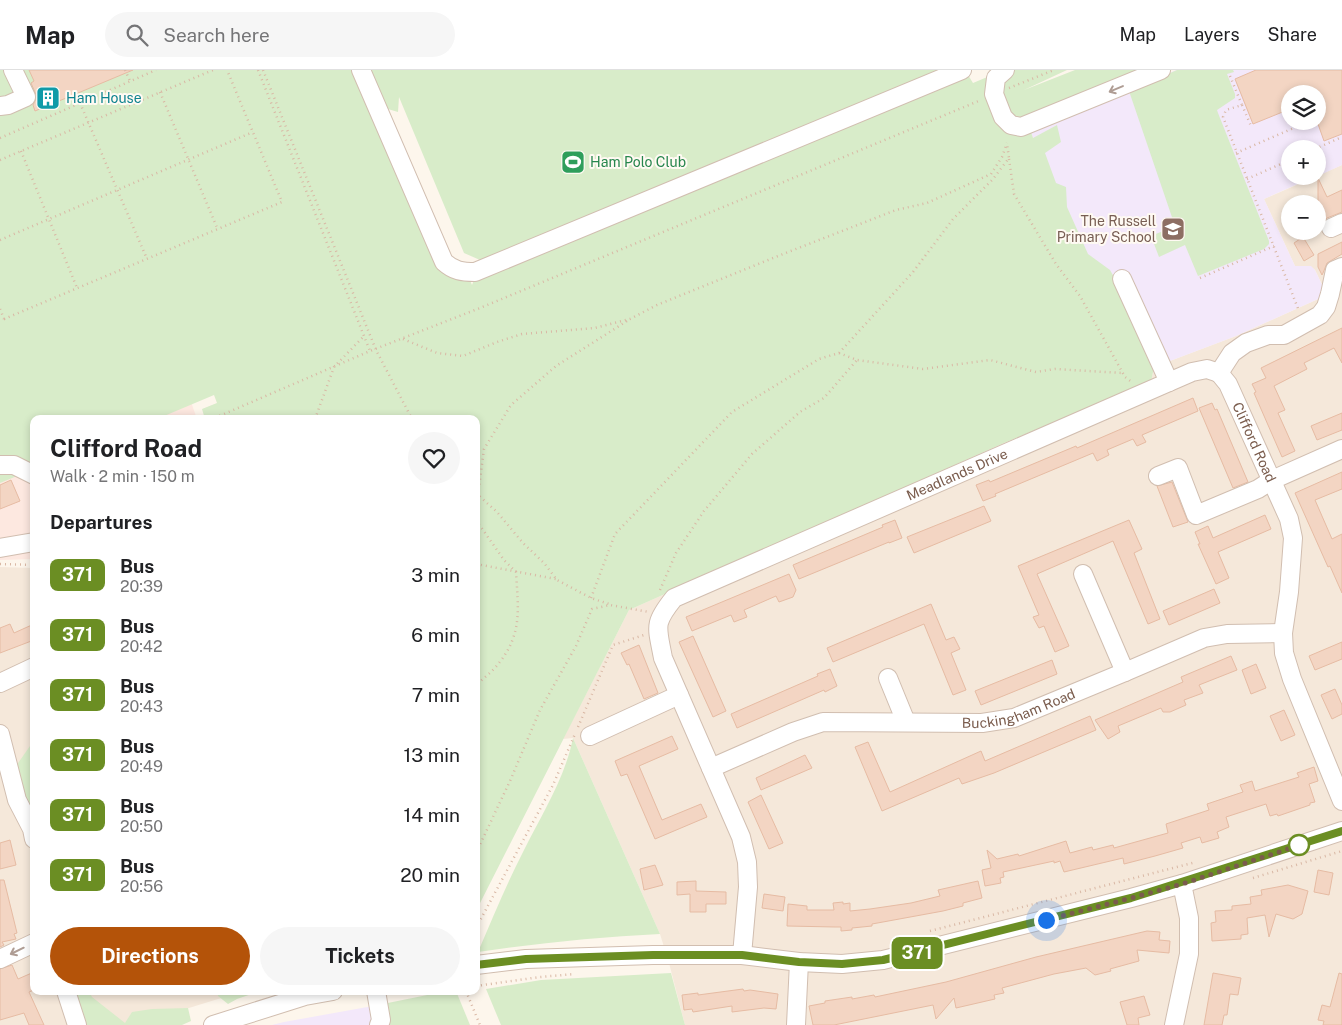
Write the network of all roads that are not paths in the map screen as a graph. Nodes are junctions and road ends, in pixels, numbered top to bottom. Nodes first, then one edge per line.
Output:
1 (12, 70) edge
2 (361, 70) edge
3 (962, 70) edge
4 (1161, 70) edge
5 (0, 74) edge
6 (996, 78) edge
7 (0, 106) edge
8 (1342, 267) edge
9 (1122, 279) dead end
10 (1336, 304) edge
11 (1219, 373) junction
12 (1169, 382) junction
13 (1342, 449) edge
14 (0, 465) edge
15 (30, 473) edge
16 (1158, 476) dead end
17 (1272, 480) junction
18 (30, 543) edge
19 (0, 548) edge
20 (1084, 574) dead end
21 (1283, 633) junction
22 (30, 669) edge
23 (1125, 672) junction
24 (888, 678) dead end
25 (0, 682) edge
26 (679, 695) junction
27 (906, 722) junction
28 (0, 734) edge
29 (590, 736) dead end
30 (710, 768) junction
31 (1342, 801) edge
32 (30, 825) edge
33 (1342, 831) edge
34 (1182, 884) junction
35 (30, 945) edge
36 (742, 955) junction
37 (0, 959) edge
38 (799, 962) junction
39 (480, 965) edge
40 (67, 995) edge
41 (311, 995) edge
42 (377, 995) edge
43 (77, 1025) edge
44 (213, 1025) edge
45 (380, 1025) edge
46 (796, 1025) edge
47 (1174, 1025) edge

1 - 5 street
1 - 7 street
2 - 3 street
4 -> 6 street
8 - 10 street
9 - 12 street
10 - 11 street
11 - 12 street, Meadlands Drive
11 - 17 street, Clifford Road
12 - 26 street, Meadlands Drive
13 - 17 street
14 - 15 street
16 - 17 street
17 - 21 street, Clifford Road
18 - 19 street
20 - 23 street
21 - 23 street, Buckingham Road
21 - 31 street, Clifford Road
22 - 25 street
23 - 27 street, Buckingham Road
24 - 27 street
26 - 29 street
26 - 30 street
27 - 30 street, Buckingham Road
28 - 32 street
30 - 36 street
33 - 34 street
34 - 38 street
34 - 47 street
35 -> 37 street
36 - 38 street
36 - 39 street
38 - 46 street
40 - 43 street
41 - 44 street
42 - 45 street

